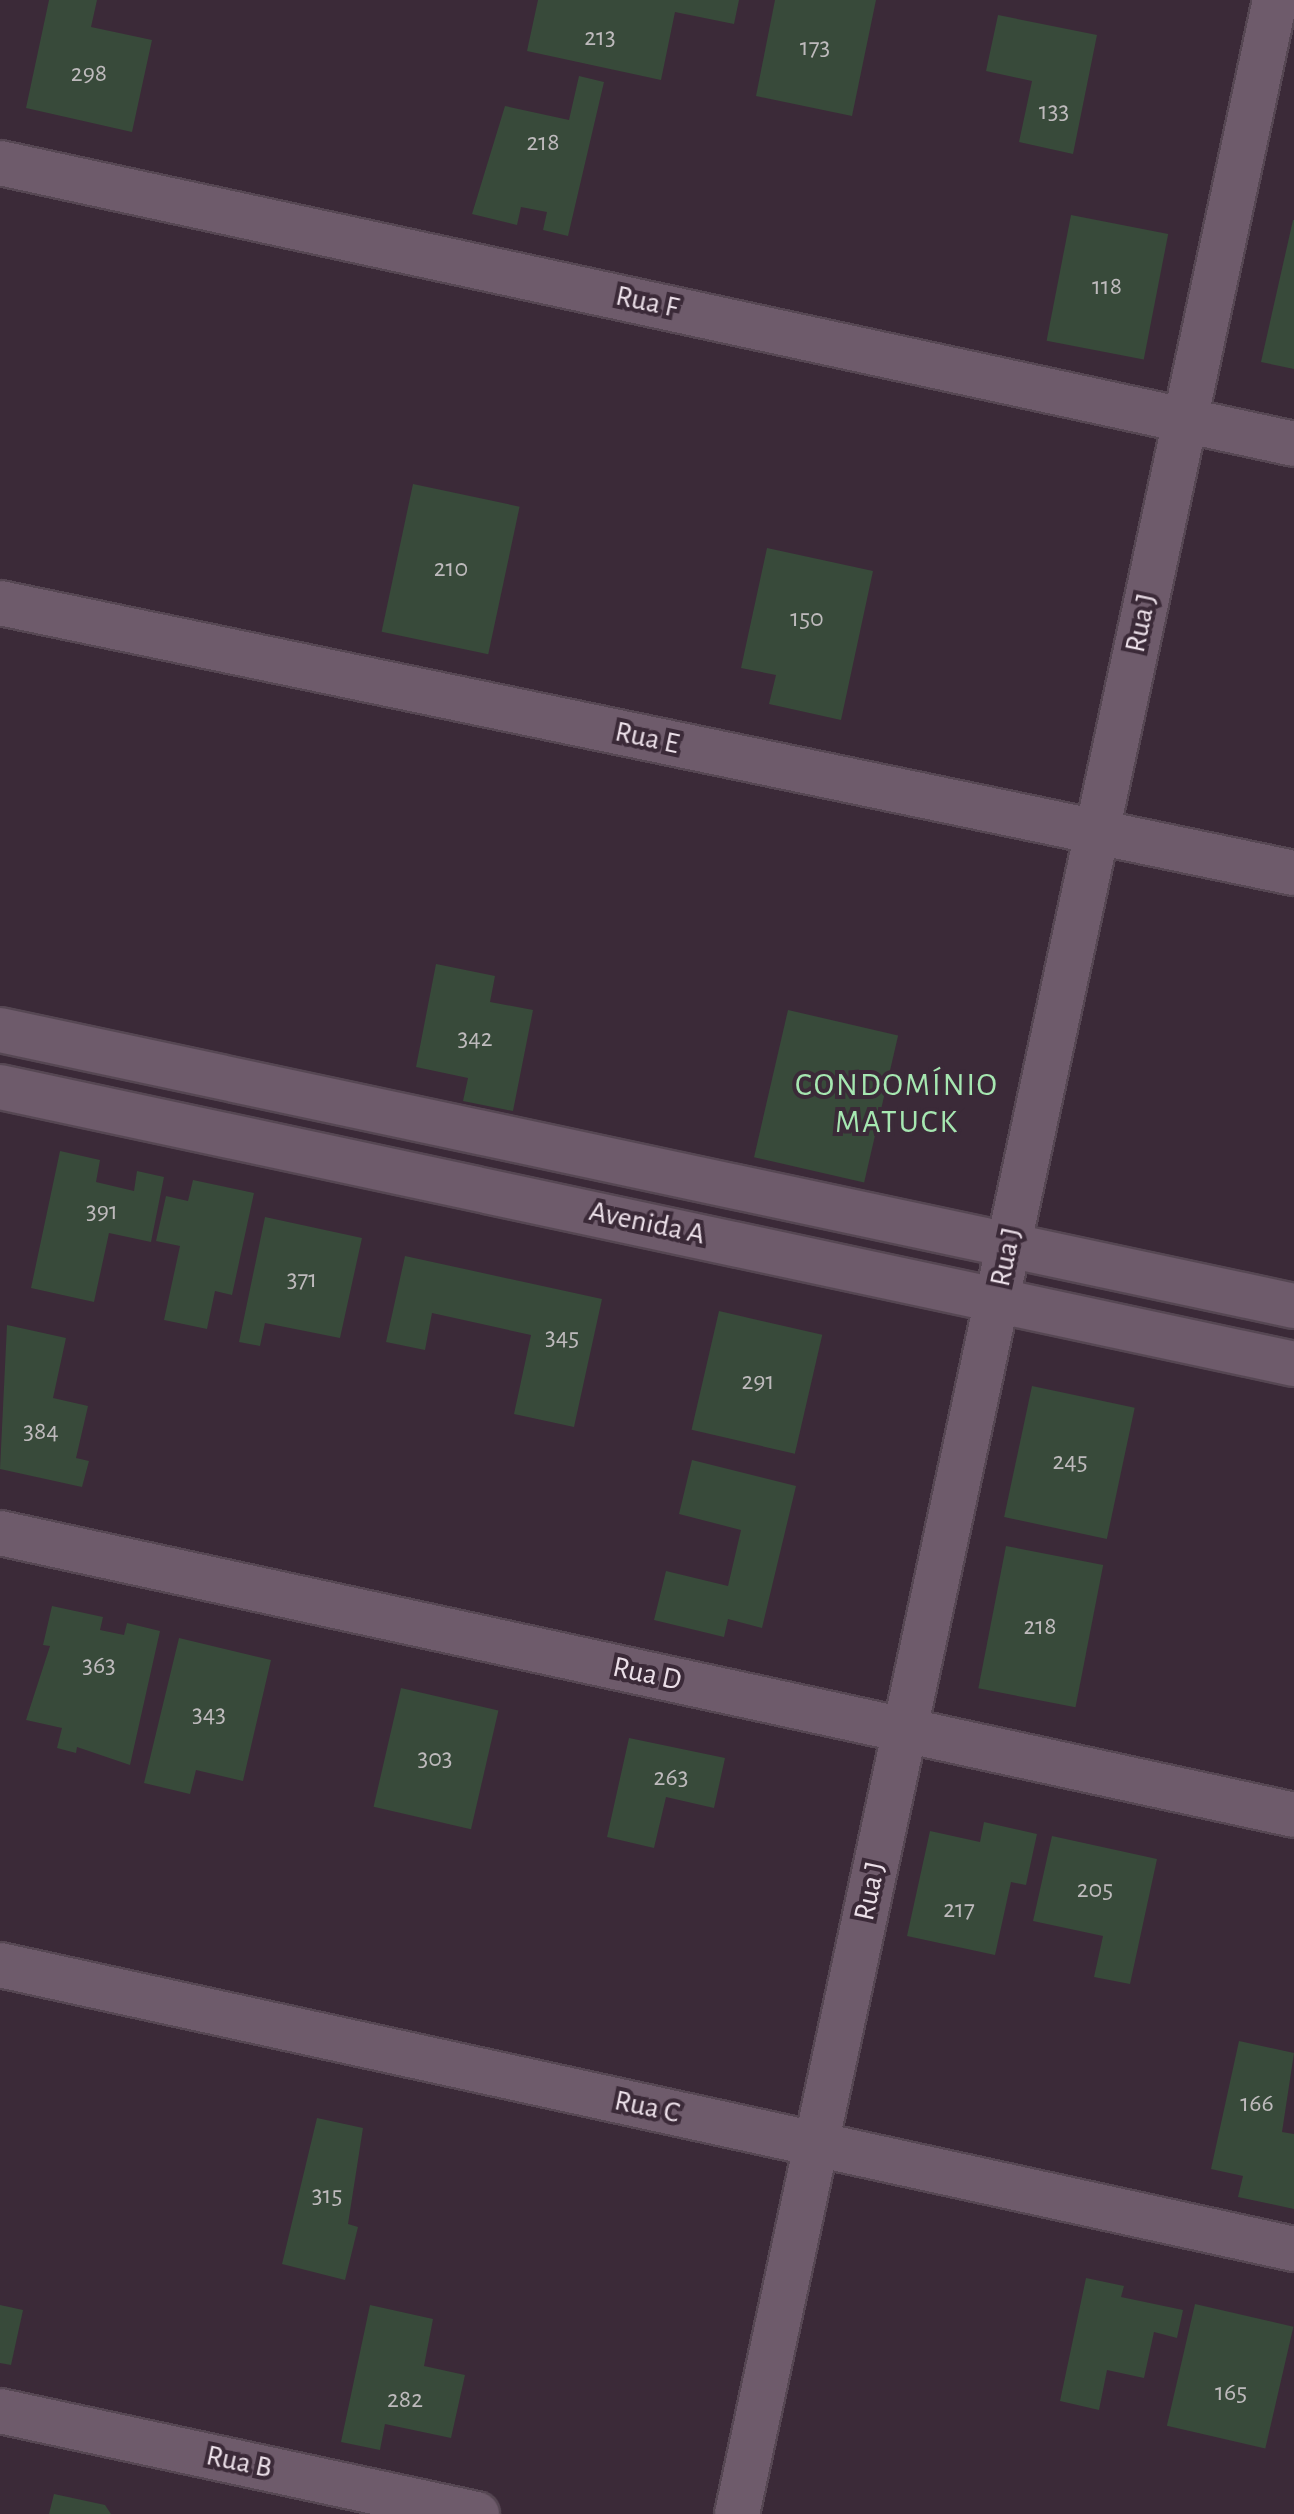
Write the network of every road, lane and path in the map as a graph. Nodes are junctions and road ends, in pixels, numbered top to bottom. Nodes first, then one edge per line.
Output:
1 (1275, 0) edge
2 (0, 163) edge
3 (1185, 418) junction
4 (1294, 444) edge
5 (0, 603) edge
6 (1097, 832) junction
7 (1294, 873) edge
8 (0, 1030) edge
9 (265, 1086) junction
10 (0, 1087) edge
11 (254, 1138) junction
12 (1009, 1243) junction
13 (997, 1299) junction
14 (1294, 1306) edge
15 (1294, 1364) edge
16 (0, 1533) edge
17 (905, 1730) junction
18 (1294, 1815) edge
19 (0, 1965) edge
20 (816, 2144) junction
21 (1294, 2249) edge
22 (0, 2411) edge
23 (477, 2514) edge
24 (737, 2514) edge

1 - 3 street, Rua J
2 - 3 street, Rua F
3 - 4 street, Rua F
3 - 6 street, Rua J
5 - 6 street, Rua E
6 - 7 street, Rua E
6 - 12 street, Rua J
8 - 9 street, Avenida A
9 - 11 street
9 - 12 street, Avenida A
10 - 11 street, Avenida A
11 - 13 street, Avenida A
12 - 13 street, Rua J
12 - 14 street, Avenida A
13 - 15 street, Avenida A
13 - 17 street, Rua J
16 - 17 street, Rua D
17 - 18 street, Rua D
17 - 20 street, Rua J
19 - 20 street, Rua C
20 - 21 street, Rua C
20 - 24 street, Rua J
22 - 23 street, Rua B

